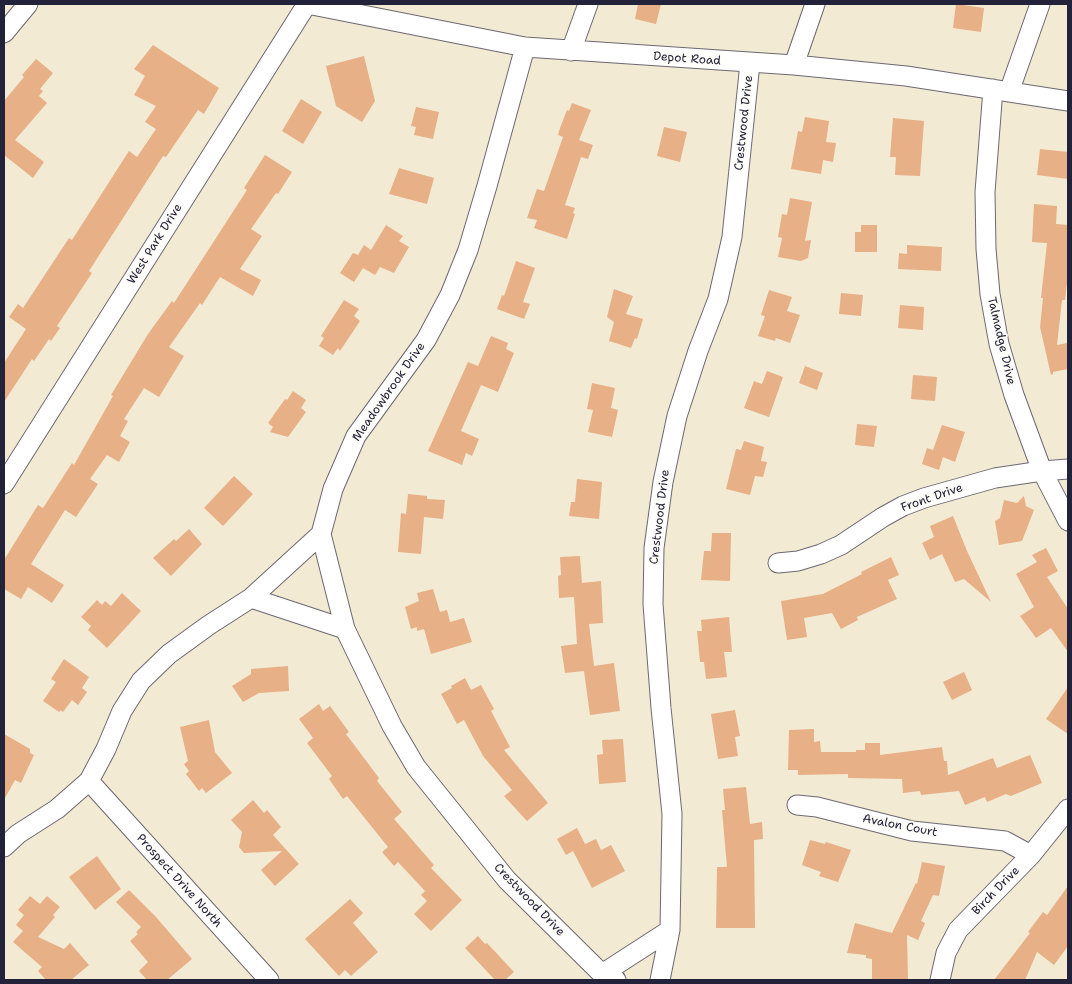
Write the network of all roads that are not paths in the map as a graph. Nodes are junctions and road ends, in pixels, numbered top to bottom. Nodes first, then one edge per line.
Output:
1 (28, 4) edge
2 (307, 4) edge
3 (588, 4) edge
4 (815, 4) edge
5 (1040, 4) edge
6 (387, 11) edge
7 (4, 33) edge
8 (525, 48) junction
9 (571, 51) junction
10 (750, 63) junction
11 (794, 65) junction
12 (1001, 90) junction
13 (1068, 101) edge
14 (1068, 468) edge
15 (1042, 471) junction
16 (4, 484) edge
17 (1068, 521) edge
18 (321, 534) junction
19 (778, 563) dead end
20 (251, 598) junction
21 (345, 628) junction
22 (89, 781) junction
23 (796, 805) dead end
24 (1068, 809) edge
25 (4, 847) edge
26 (1031, 855) junction
27 (670, 930) junction
28 (609, 977) edge
29 (269, 980) edge
30 (660, 980) edge
31 (940, 980) edge

1 - 7 street
2 - 6 street, Depot Road
2 - 16 street, West Park Drive
3 - 9 street
4 - 11 street
5 - 12 street, Talmadge Drive
6 - 8 street, Depot Road
8 - 9 street, Depot Road
8 - 18 street, Meadowbrook Drive
9 - 10 street, Depot Road
10 - 11 street, Depot Road
10 - 27 street, Crestwood Drive
11 - 12 street, Depot Road
12 - 13 street, Depot Road
12 - 15 street, Talmadge Drive
14 - 15 street, Front Drive
15 - 17 street, Talmadge Drive
15 - 19 street, Front Drive
18 - 20 street
18 - 21 street, Crestwood Drive
20 - 21 street
20 - 22 street
21 - 28 street, Crestwood Drive
22 - 25 street
22 - 29 street, Prospect Drive North
23 - 26 street, Avalon Court
24 - 26 street, Birch Drive
26 - 31 street, Birch Drive
27 - 28 street
27 - 30 street, Crestwood Drive

